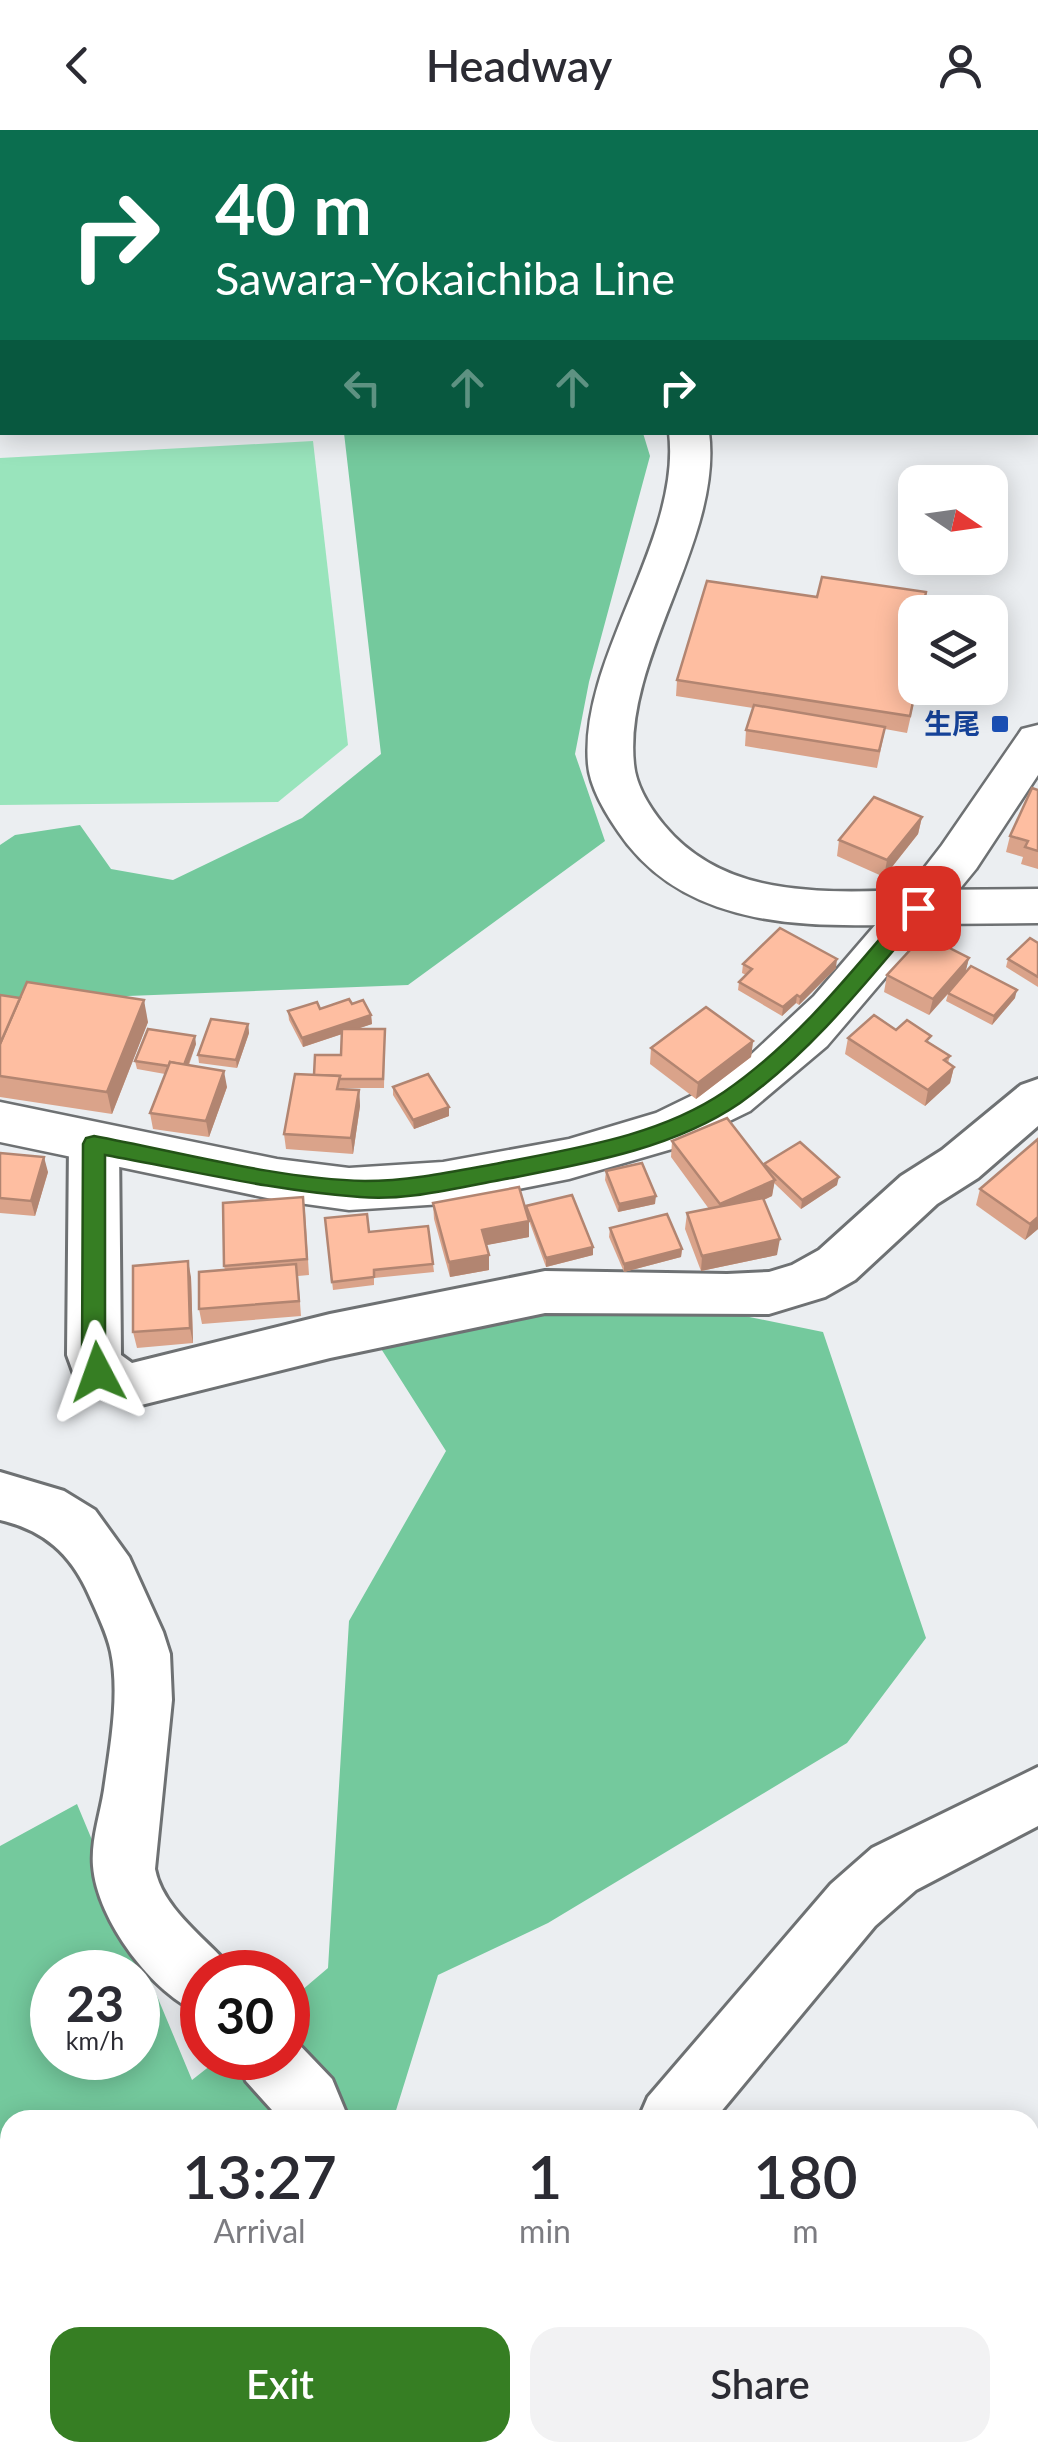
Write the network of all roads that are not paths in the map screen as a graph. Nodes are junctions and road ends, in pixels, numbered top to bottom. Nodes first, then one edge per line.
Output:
1 (689, 435) edge
2 (1038, 740) edge
3 (1038, 906) edge
4 (918, 908) junction
5 (1038, 1098) edge
6 (0, 1122) edge
7 (94, 1144) junction
8 (0, 1496) edge
9 (1038, 1794) edge
10 (180, 1958) edge
11 (289, 2080) edge
12 (312, 2110) edge
13 (680, 2110) edge

1 - 4 main road
2 - 4 main road
3 - 4 main road
4 - 7 main road
5 - 7 street
6 - 7 main road
8 - 10 street
9 - 13 street
11 - 12 street

